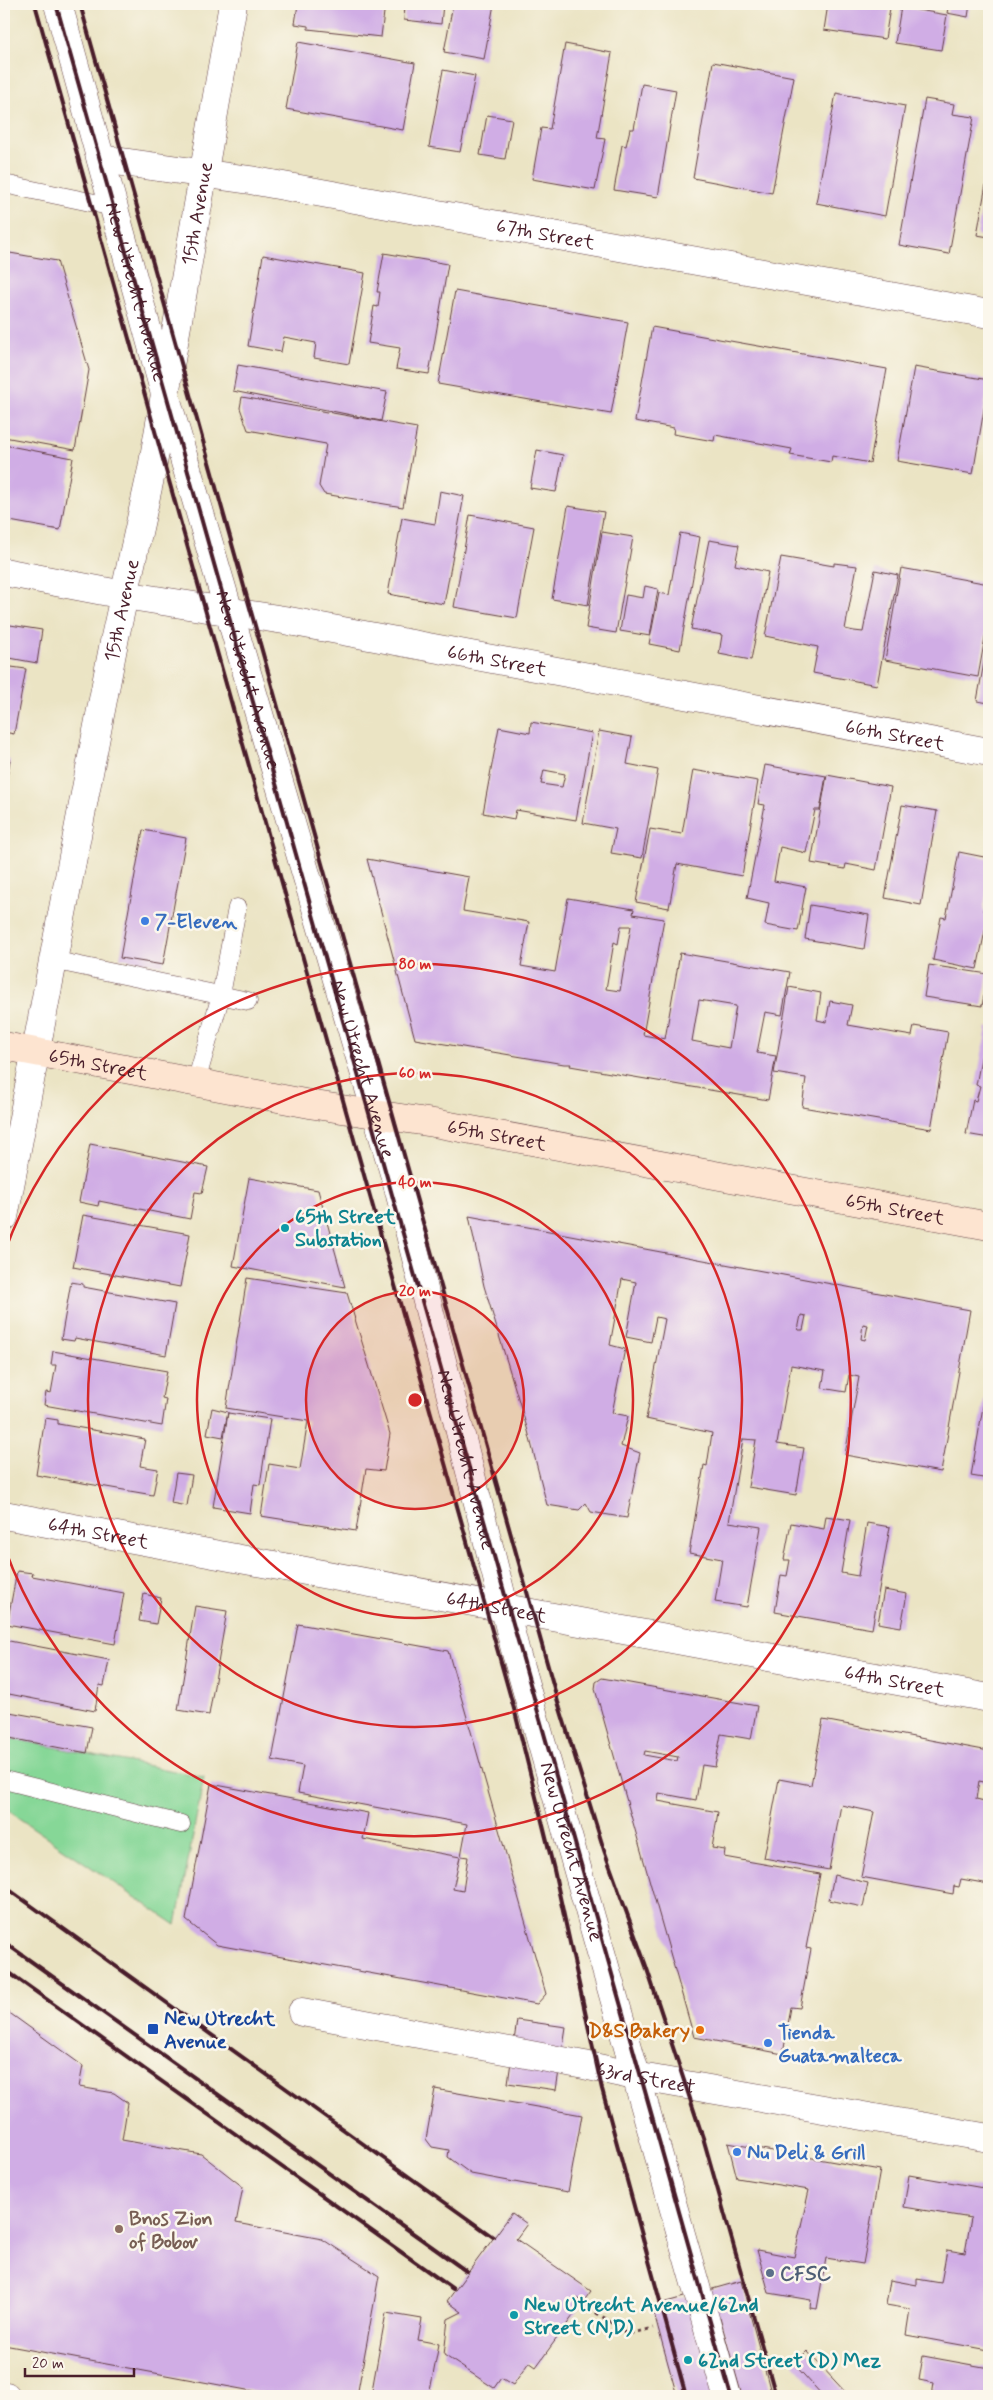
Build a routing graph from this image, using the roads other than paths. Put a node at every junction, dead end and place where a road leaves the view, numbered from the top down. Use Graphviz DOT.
graph roads {
  1 [pos="58,4"];
  2 [pos="233,4"];
  3 [pos="101,159"];
  4 [pos="204,172"];
  5 [pos="4,184"];
  6 [pos="114,207"];
  7 [pos="989,314"];
  8 [pos="165,394"];
  9 [pos="4,572"];
  10 [pos="124,595"];
  11 [pos="229,611"];
  12 [pos="989,752"];
  13 [pos="237,908"];
  14 [pos="52,960"];
  15 [pos="221,996"];
  16 [pos="248,1001"];
  17 [pos="4,1046"];
  18 [pos="34,1052"];
  19 [pos="196,1082"];
  20 [pos="376,1114"];
  21 [pos="4,1217"];
  22 [pos="989,1226"];
  23 [pos="4,1516"];
  24 [pos="504,1608"];
  25 [pos="989,1698"];
  26 [pos="4,1780"];
  27 [pos="181,1824"];
  28 [pos="302,2012"];
  29 [pos="634,2076"];
  30 [pos="989,2138"];
  31 [pos="727,2396"];
  1 -- 3 [label="street, New Utrecht Avenue"];
  2 -- 4 [label="street, 15th Avenue"];
  3 -- 4 [label="street, 67th Street"];
  3 -- 6 [label="street, New Utrecht Avenue"];
  4 -- 7 [label="street, 67th Street"];
  4 -- 8 [label="street, 15th Avenue"];
  5 -- 6 [label="lane"];
  6 -- 8 [label="street, New Utrecht Avenue"];
  8 -- 10 [label="street, 15th Avenue"];
  8 -- 11 [label="street, New Utrecht Avenue"];
  9 -- 10 [label="street, 66th Street"];
  10 -- 11 [label="street, 66th Street"];
  10 -- 14 [label="street, 15th Avenue"];
  11 -- 12 [label="street, 66th Street"];
  11 -- 20 [label="street, New Utrecht Avenue"];
  13 -- 15 [label="lane"];
  14 -- 15 [label="lane"];
  14 -- 18 [label="street, 15th Avenue"];
  15 -- 16 [label="lane"];
  15 -- 19 [label="lane"];
  17 -- 18 [label="main road, 65th Street"];
  18 -- 19 [label="main road, 65th Street"];
  18 -- 21 [label="street, 15th Avenue"];
  19 -- 20 [label="main road, 65th Street"];
  20 -- 22 [label="main road, 65th Street"];
  20 -- 24 [label="street, New Utrecht Avenue"];
  23 -- 24 [label="street, 64th Street"];
  24 -- 25 [label="street, 64th Street"];
  24 -- 29 [label="street, New Utrecht Avenue"];
  26 -- 27 [label="lane"];
  28 -- 29 [label="street, 63rd Street"];
  29 -- 30 [label="street, 63rd Street"];
  29 -- 31 [label="street, New Utrecht Avenue"];
}
